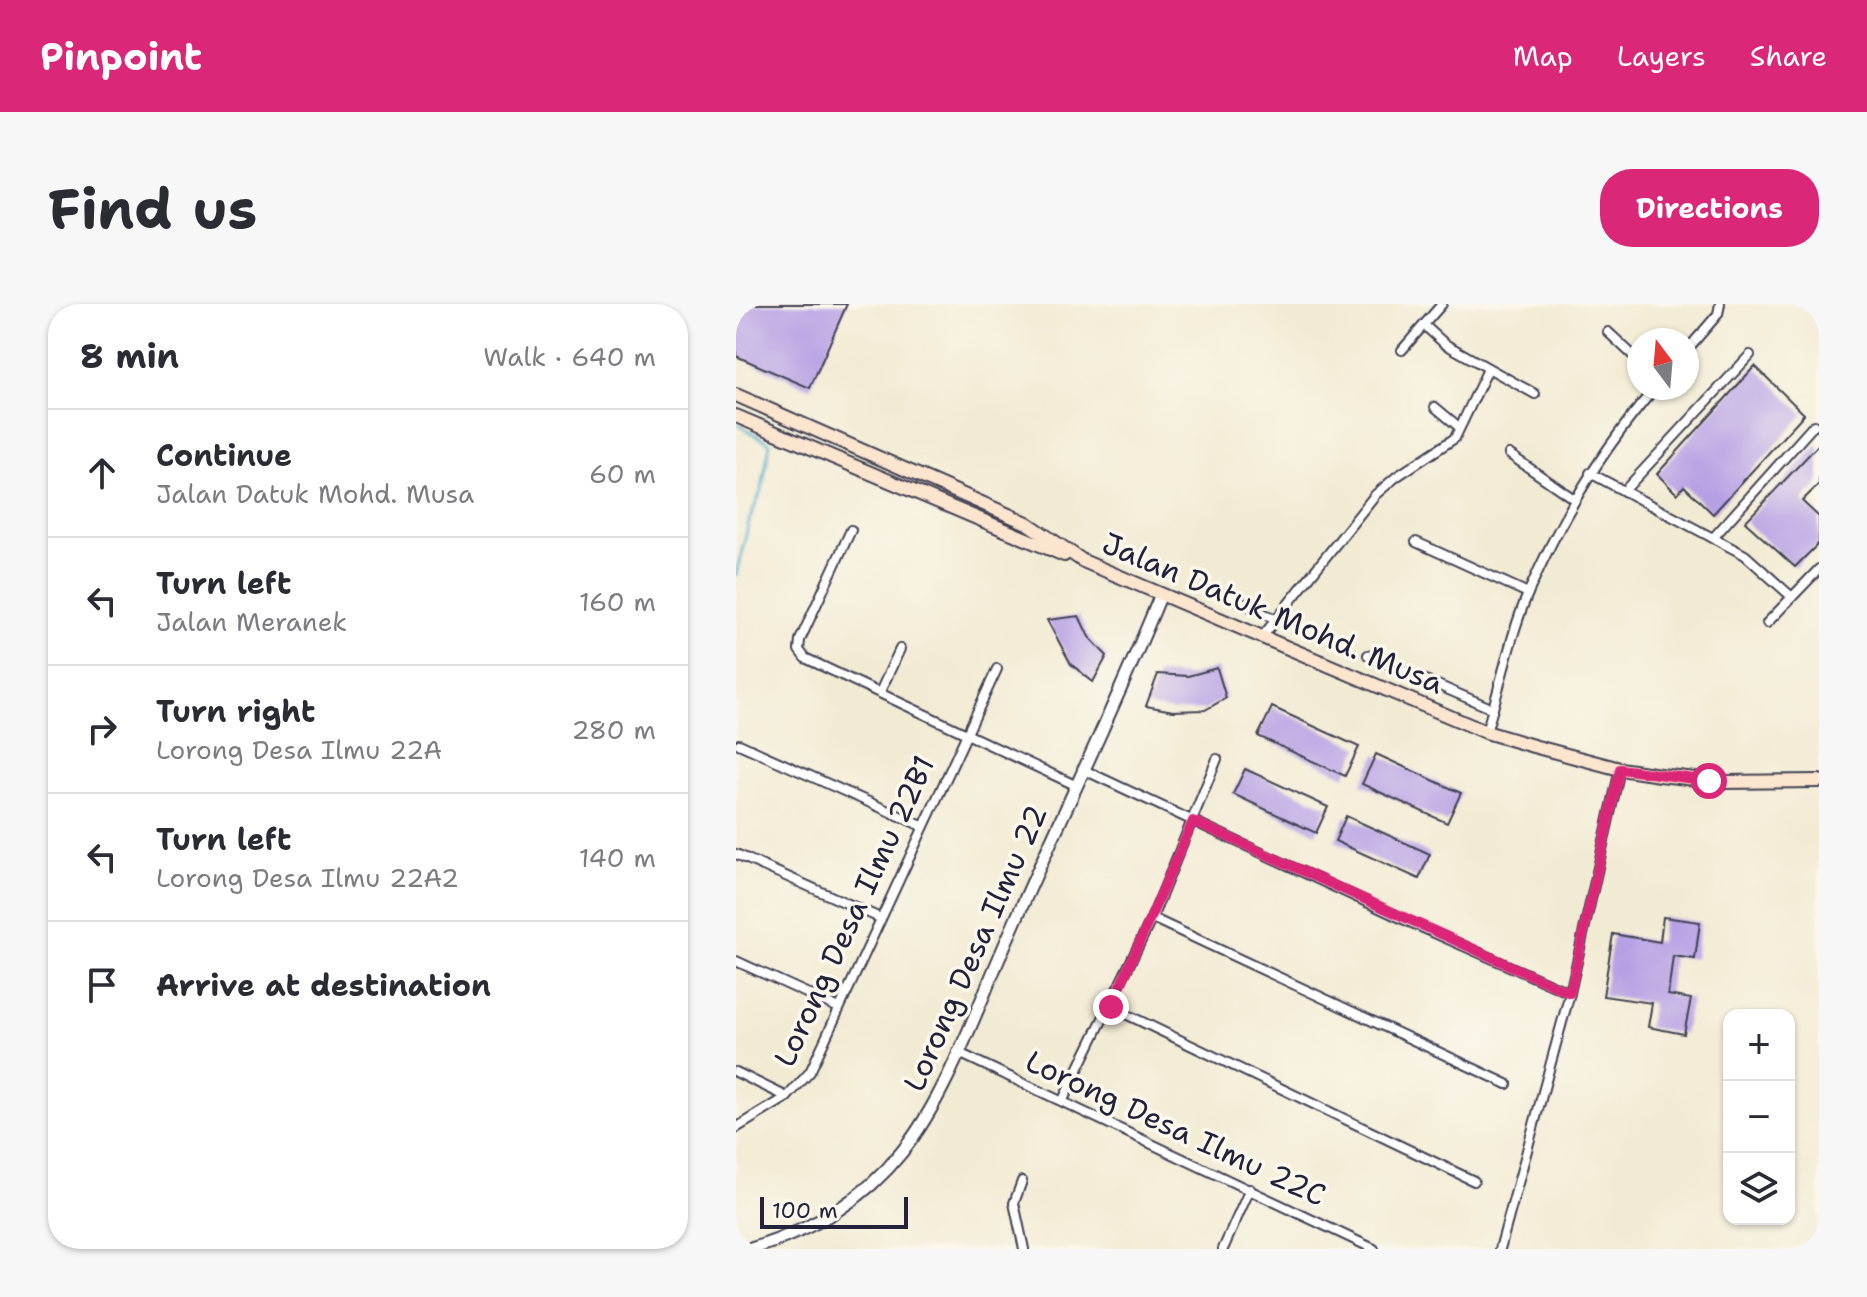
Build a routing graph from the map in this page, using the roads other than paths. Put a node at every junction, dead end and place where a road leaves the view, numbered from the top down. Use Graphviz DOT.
graph roads {
  1 [pos="1442,304"];
  2 [pos="1720,304"];
  3 [pos="1424,325"];
  4 [pos="1608,332"];
  5 [pos="1699,336"];
  6 [pos="1402,350"];
  7 [pos="1627,350"];
  8 [pos="1750,355"];
  9 [pos="1488,369"];
  10 [pos="1535,394"];
  11 [pos="736,395"];
  12 [pos="1645,400"];
  13 [pos="1435,407"];
  14 [pos="736,416"];
  15 [pos="1814,425"];
  16 [pos="1459,427"];
  17 [pos="1509,454"];
  18 [pos="1590,473"];
  19 [pos="1624,491"];
  20 [pos="1574,499"];
  21 [pos="851,530"];
  22 [pos="1713,538"];
  23 [pos="1416,542"];
  24 [pos="1076,559"];
  25 [pos="1819,569"];
  26 [pos="1223,593"];
  27 [pos="1528,593"];
  28 [pos="1161,594"];
  29 [pos="1792,597"];
  30 [pos="1275,619"];
  31 [pos="1767,623"];
  32 [pos="1262,637"];
  33 [pos="900,649"];
  34 [pos="1368,655"];
  35 [pos="997,669"];
  36 [pos="880,692"];
  37 [pos="1493,709"];
  38 [pos="966,732"];
  39 [pos="1486,732"];
  40 [pos="739,744"];
  41 [pos="1217,759"];
  42 [pos="1082,769"];
  43 [pos="1620,769"];
  44 [pos="1819,781"];
  45 [pos="1075,785"];
  46 [pos="1193,821"];
  47 [pos="922,826"];
  48 [pos="736,854"];
  49 [pos="880,918"];
  50 [pos="1152,918"];
  51 [pos="736,961"];
  52 [pos="1570,993"];
  53 [pos="1111,1007"];
  54 [pos="839,1008"];
  55 [pos="957,1052"];
  56 [pos="736,1072"];
  57 [pos="1507,1084"];
  58 [pos="787,1097"];
  59 [pos="1063,1100"];
  60 [pos="736,1128"];
  61 [pos="1022,1181"];
  62 [pos="1474,1181"];
  63 [pos="1250,1189"];
  64 [pos="751,1249"];
  65 [pos="1024,1249"];
  66 [pos="1223,1249"];
  67 [pos="1374,1249"];
  68 [pos="1500,1249"];
  1 -- 3 [label="street"];
  2 -- 5 [label="street"];
  3 -- 6 [label="street"];
  3 -- 9 [label="street"];
  4 -- 7 [label="street"];
  8 -- 19 [label="street"];
  9 -- 10 [label="street"];
  9 -- 16 [label="street"];
  11 -- 24 [label="main road, Jalan Datuk Mohd. Musa"];
  12 -- 18 [label="street"];
  13 -- 16 [label="street"];
  14 -- 24 [label="main road, Jalan Datuk Mohd. Musa"];
  15 -- 22 [label="street"];
  16 -- 30 [label="street"];
  17 -- 20 [label="street"];
  18 -- 19 [label="street"];
  18 -- 20 [label="street"];
  19 -- 22 [label="street"];
  20 -- 27 [label="street"];
  21 -- 36 [label="street"];
  22 -- 29 [label="street"];
  23 -- 27 [label="street"];
  24 -- 28 [label="main road, Jalan Datuk Mohd. Musa"];
  25 -- 29 [label="street"];
  26 -- 30 [label="street"];
  27 -- 37 [label="street"];
  28 -- 32 [label="main road, Jalan Datuk Mohd. Musa"];
  28 -- 42 [label="street, Lorong Desa Ilmu 22"];
  29 -- 31 [label="street"];
  30 -- 32 [label="street"];
  32 -- 39 [label="main road, Jalan Datuk Mohd. Musa"];
  33 -- 36 [label="street"];
  34 -- 37 [label="street"];
  35 -- 38 [label="street, Lorong Desa Ilmu 22B1"];
  36 -- 38 [label="street"];
  37 -- 39 [label="street"];
  38 -- 45 [label="street"];
  38 -- 47 [label="street, Lorong Desa Ilmu 22B1"];
  39 -- 43 [label="main road, Jalan Datuk Mohd. Musa"];
  40 -- 47 [label="street"];
  41 -- 46 [label="street"];
  42 -- 45 [label="street, Lorong Desa Ilmu 22"];
  42 -- 46 [label="street"];
  43 -- 44 [label="main road, Jalan Datuk Mohd. Musa"];
  43 -- 52 [label="street"];
  45 -- 55 [label="street, Lorong Desa Ilmu 22"];
  46 -- 50 [label="street"];
  46 -- 52 [label="street"];
  47 -- 49 [label="street, Lorong Desa Ilmu 22B1"];
  48 -- 49 [label="street"];
  49 -- 54 [label="street, Lorong Desa Ilmu 22B1"];
  50 -- 53 [label="street"];
  50 -- 57 [label="street"];
  51 -- 54 [label="street"];
  52 -- 68 [label="street"];
  53 -- 59 [label="street"];
  53 -- 62 [label="street"];
  54 -- 58 [label="street, Lorong Desa Ilmu 22B1"];
  55 -- 59 [label="street, Lorong Desa Ilmu 22C"];
  55 -- 64 [label="street, Lorong Desa Ilmu 22"];
  56 -- 58 [label="street"];
  58 -- 60 [label="street, Lorong Desa Ilmu 22B1"];
  59 -- 63 [label="street, Lorong Desa Ilmu 22C"];
  61 -- 65 [label="street"];
  63 -- 66 [label="street"];
  63 -- 67 [label="street, Lorong Desa Ilmu 22C"];
}
